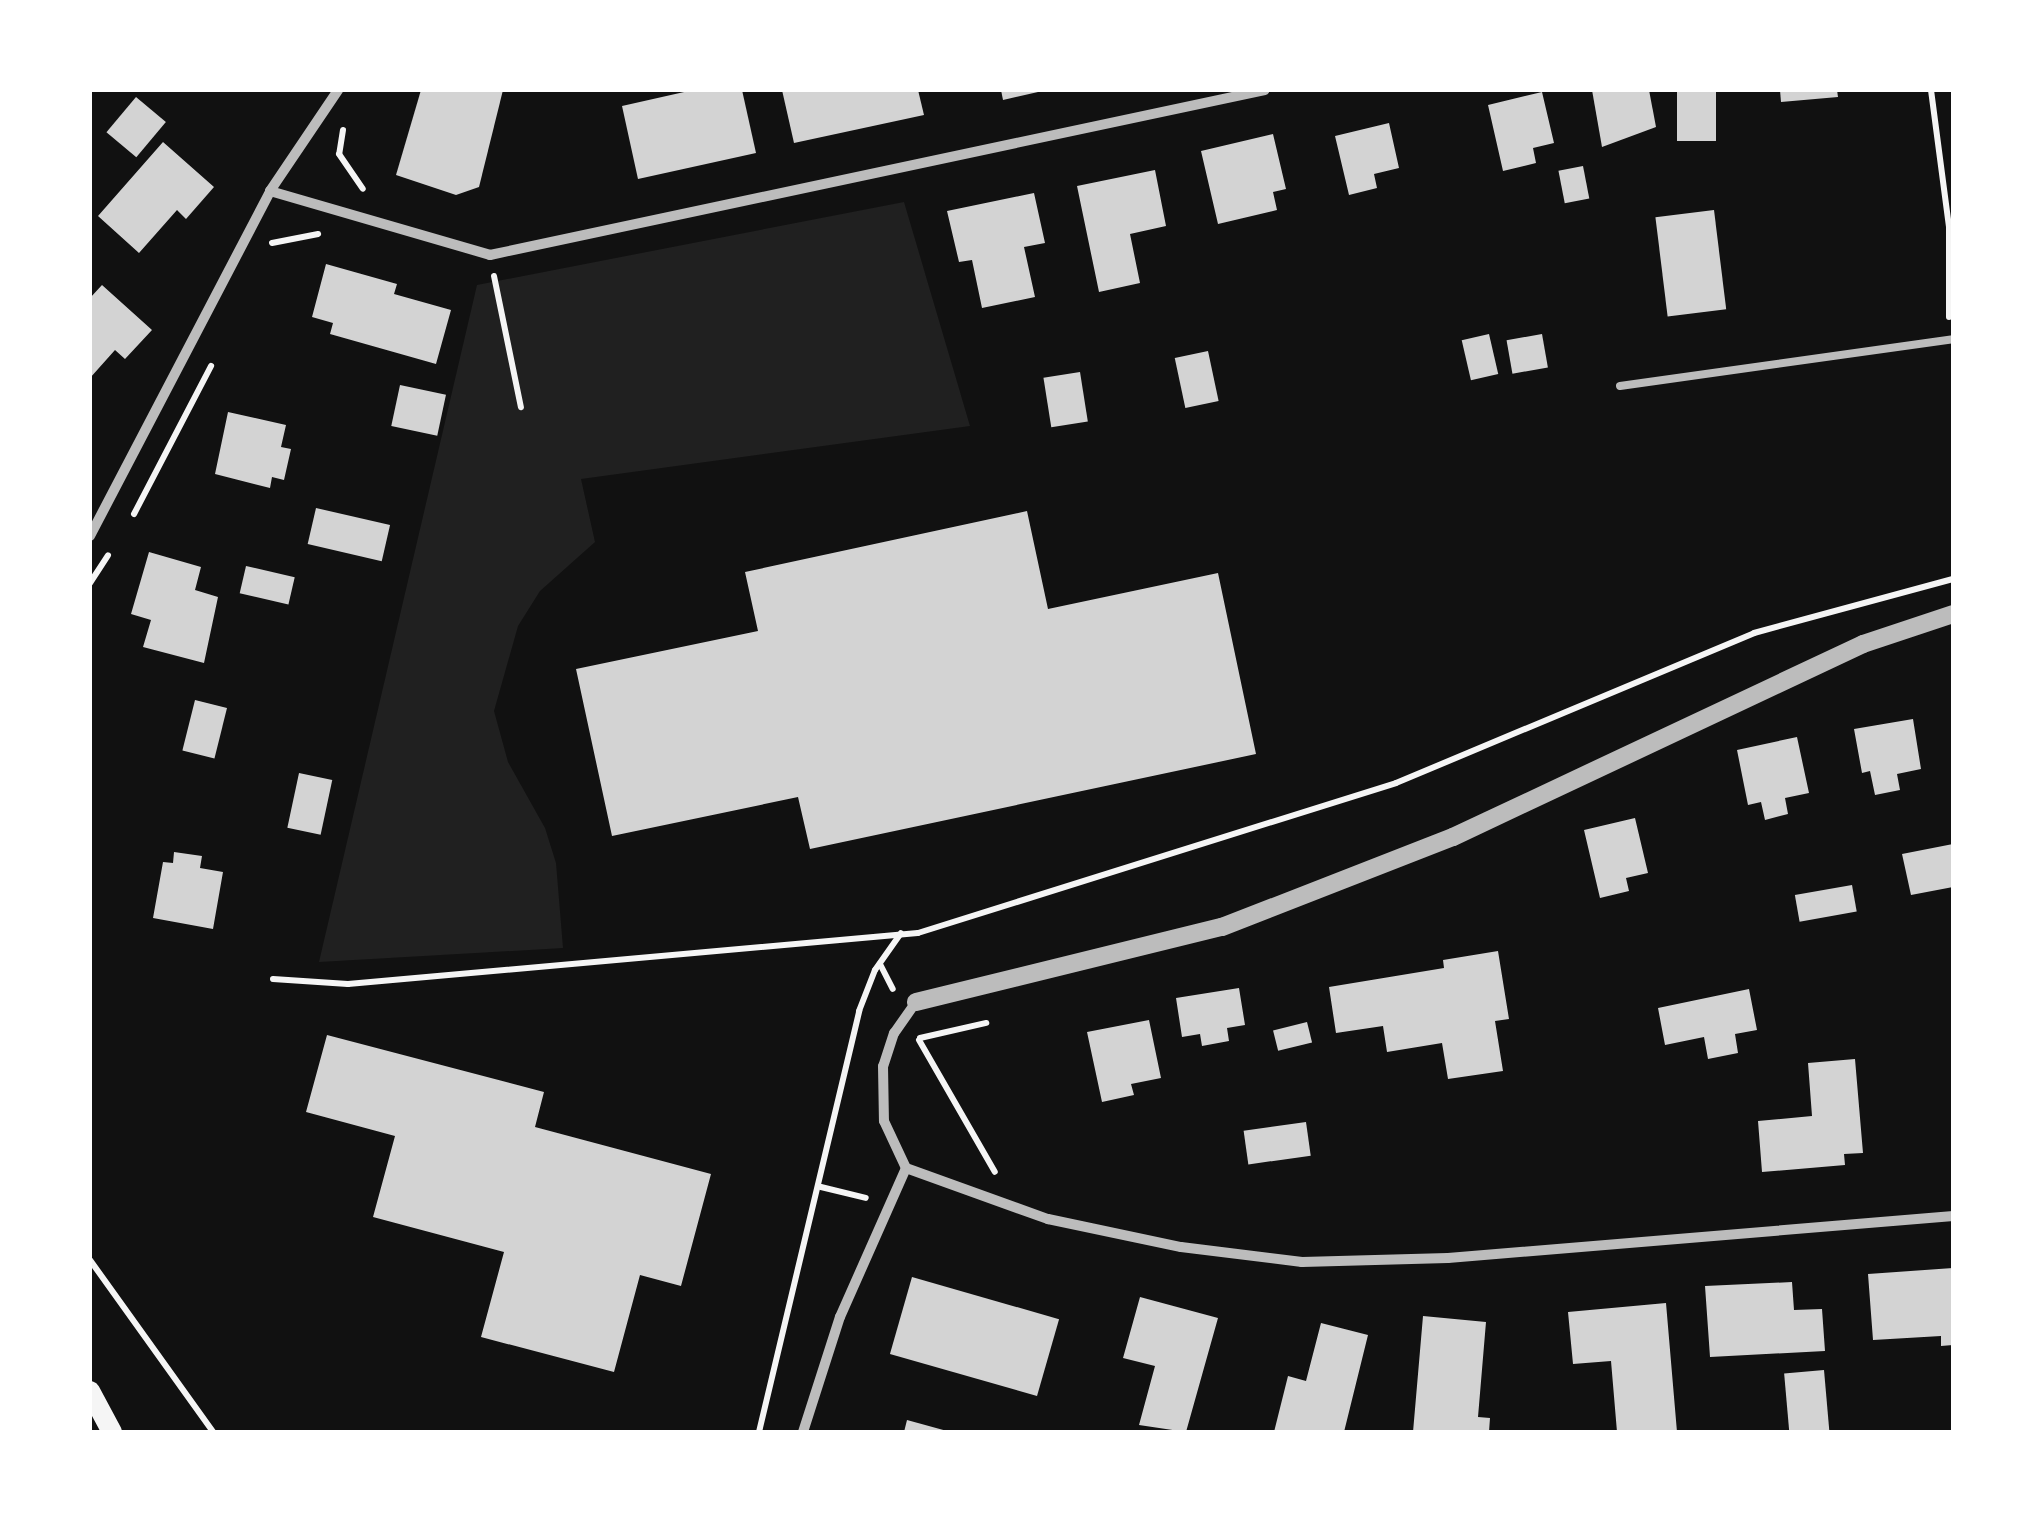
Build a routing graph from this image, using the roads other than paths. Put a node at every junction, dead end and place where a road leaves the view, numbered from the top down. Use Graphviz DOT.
graph roads {
  1 [pos="338,90"];
  2 [pos="1264,90"];
  3 [pos="270,191"];
  4 [pos="1952,339"];
  5 [pos="1620,386"];
  6 [pos="90,536"];
  7 [pos="1953,614"];
  8 [pos="916,1002"];
  9 [pos="906,1168"];
  10 [pos="1953,1216"];
  11 [pos="90,1390"];
  12 [pos="112,1432"];
  13 [pos="802,1432"];
  1 -- 3 [label="street"];
  2 -- 3 [label="street"];
  3 -- 6 [label="street"];
  4 -- 5 [label="lane"];
  7 -- 8 [label="street"];
  8 -- 9 [label="street"];
  9 -- 10 [label="street"];
  9 -- 13 [label="street"];
  11 -- 12 [label="main road"];
}
